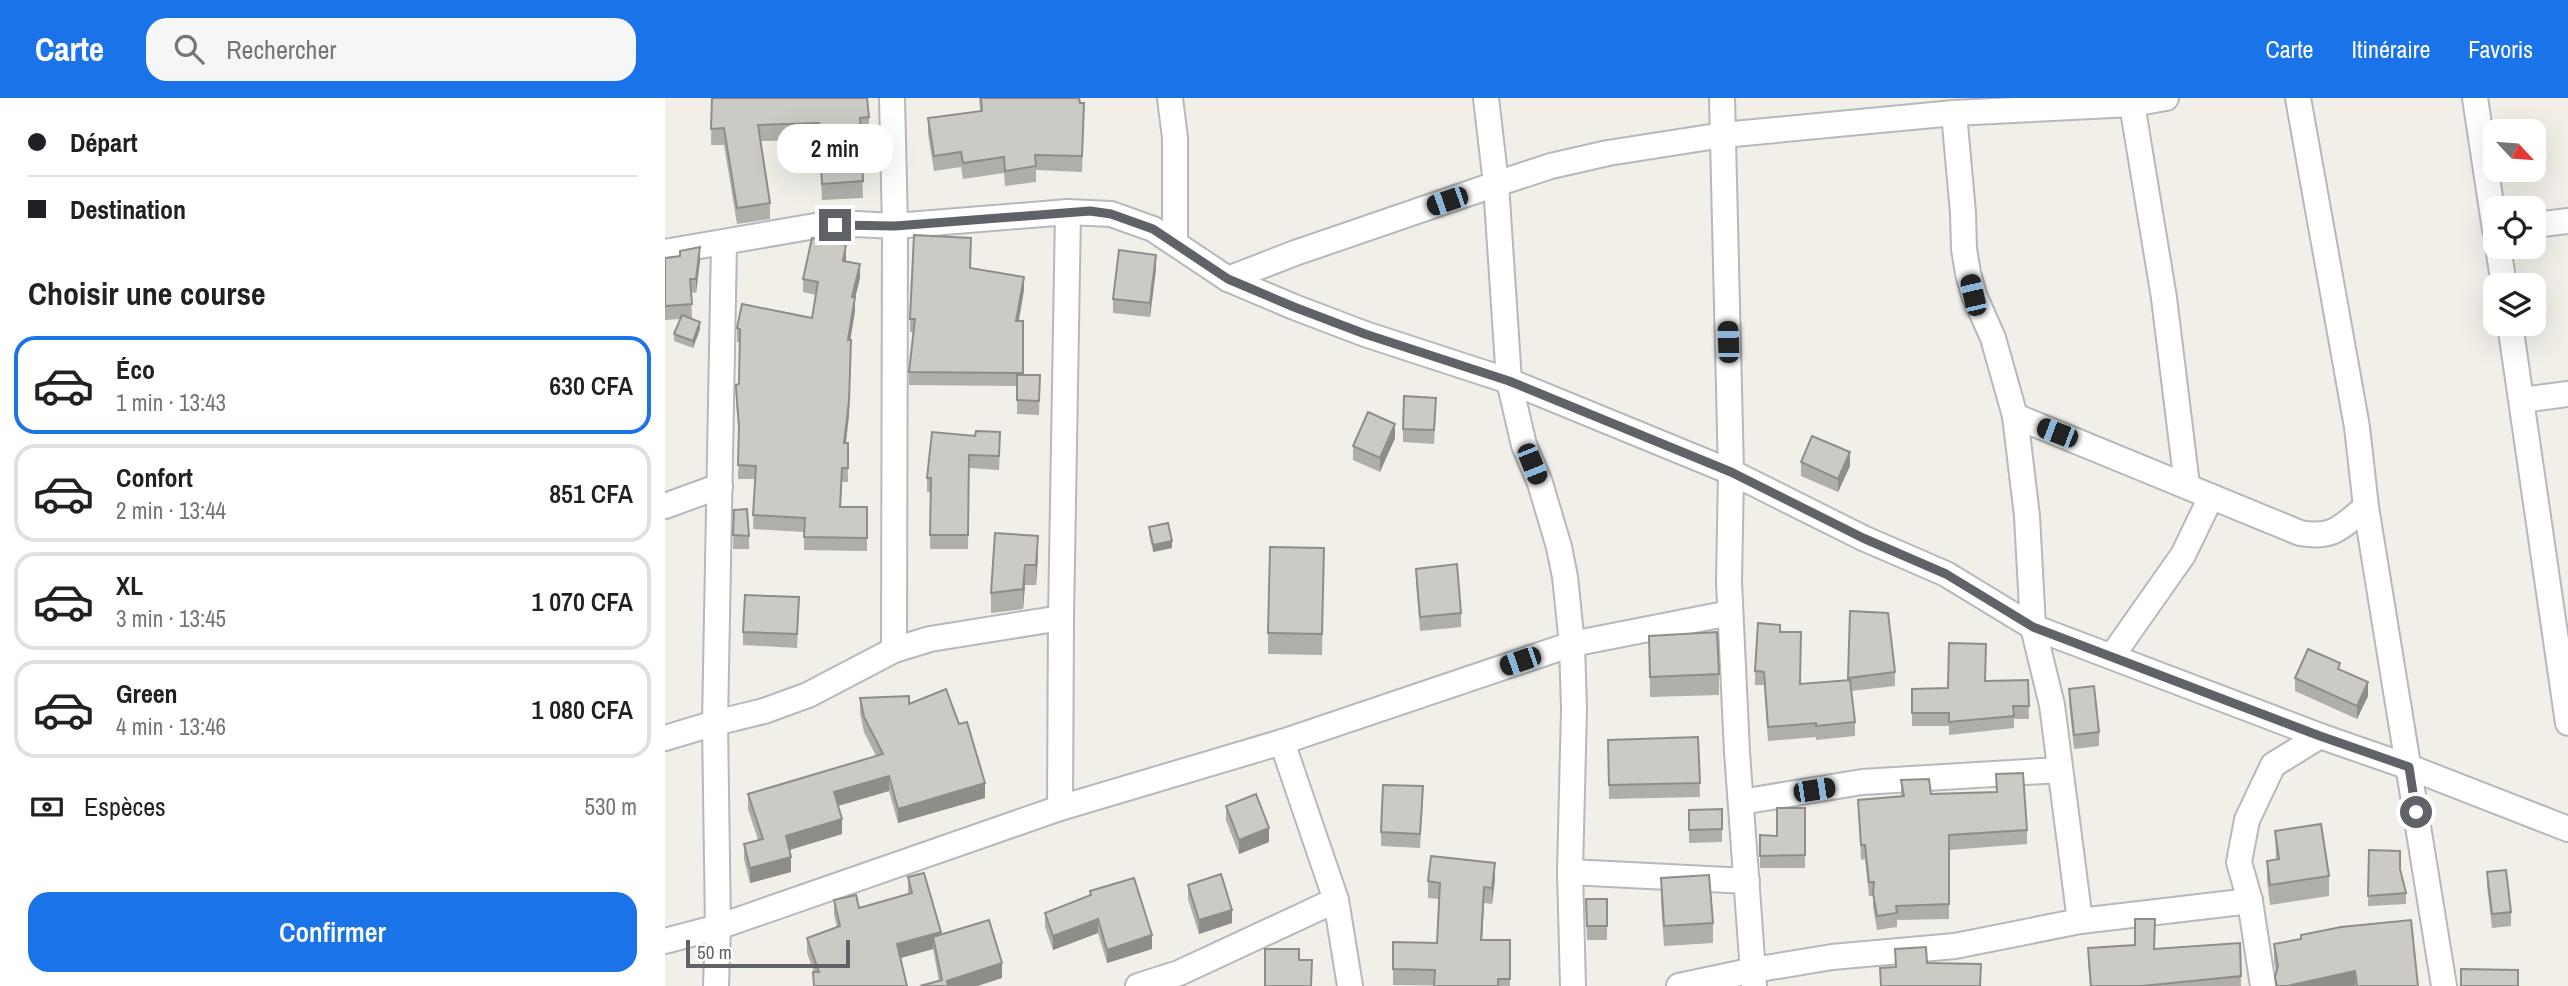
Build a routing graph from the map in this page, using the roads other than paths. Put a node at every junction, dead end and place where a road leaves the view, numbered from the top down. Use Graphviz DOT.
graph roads {
  1 [pos="892,98"];
  2 [pos="1170,98"];
  3 [pos="1486,98"];
  4 [pos="1722,98"];
  5 [pos="2166,98"];
  6 [pos="2298,98"];
  7 [pos="2475,98"];
  8 [pos="2132,104"];
  9 [pos="1954,113"];
  10 [pos="1723,135"];
  11 [pos="1496,184"];
  12 [pos="2490,196"];
  13 [pos="1068,212"];
  14 [pos="2568,221"];
  15 [pos="2546,224"];
  16 [pos="895,226"];
  17 [pos="724,243"];
  18 [pos="1175,243"];
  19 [pos="665,252"];
  20 [pos="1228,279"];
  21 [pos="2512,336"];
  22 [pos="1509,381"];
  23 [pos="2568,394"];
  24 [pos="2522,400"];
  25 [pos="2015,416"];
  26 [pos="1731,472"];
  27 [pos="2187,485"];
  28 [pos="720,486"];
  29 [pos="2211,497"];
  30 [pos="665,506"];
  31 [pos="2366,506"];
  32 [pos="2558,586"];
  33 [pos="1730,613"];
  34 [pos="1061,618"];
  35 [pos="2033,627"];
  36 [pos="1572,643"];
  37 [pos="894,650"];
  38 [pos="2112,656"];
  39 [pos="2568,721"];
  40 [pos="715,723"];
  41 [pos="2320,736"];
  42 [pos="665,738"];
  43 [pos="1282,741"];
  44 [pos="2409,767"];
  45 [pos="2059,770"];
  46 [pos="1741,802"];
  47 [pos="1060,808"];
  48 [pos="2568,829"];
  49 [pos="1570,872"];
  50 [pos="1747,881"];
  51 [pos="1336,900"];
  52 [pos="2250,901"];
  53 [pos="2080,921"];
  54 [pos="718,927"];
  55 [pos="665,941"];
  56 [pos="1754,978"];
  57 [pos="716,986"];
  58 [pos="1138,986"];
  59 [pos="1350,986"];
  60 [pos="1573,986"];
  61 [pos="1679,986"];
  62 [pos="2263,986"];
  63 [pos="2444,986"];
  1 -- 16 [label="street"];
  2 -- 18 [label="street"];
  3 -- 11 [label="street"];
  4 -- 10 [label="street"];
  5 -- 8 [label="street"];
  6 -- 31 [label="street"];
  7 -- 12 [label="street"];
  8 -- 9 [label="street"];
  8 -- 27 [label="street"];
  9 -- 10 [label="street"];
  9 -- 25 [label="street"];
  10 -- 11 [label="street"];
  10 -- 26 [label="street"];
  11 -- 20 [label="street"];
  11 -- 22 [label="street"];
  13 -- 16 [label="street"];
  13 -- 18 [label="street"];
  13 -- 34 [label="street"];
  14 -- 15 [label="street"];
  16 -- 17 [label="street"];
  16 -- 37 [label="street"];
  17 -- 19 [label="street"];
  17 -- 28 [label="street"];
  18 -- 20 [label="street"];
  20 -- 22 [label="street"];
  21 -- 24 [label="street"];
  22 -- 26 [label="street"];
  22 -- 36 [label="street"];
  23 -- 24 [label="street"];
  24 -- 32 [label="street"];
  25 -- 27 [label="street"];
  25 -- 35 [label="street"];
  26 -- 33 [label="street"];
  26 -- 35 [label="street"];
  27 -- 29 [label="street"];
  28 -- 30 [label="street"];
  28 -- 40 [label="street"];
  29 -- 31 [label="street"];
  29 -- 38 [label="street"];
  31 -- 44 [label="street"];
  32 -- 39 [label="street"];
  33 -- 36 [label="street"];
  33 -- 46 [label="street"];
  34 -- 37 [label="street"];
  34 -- 47 [label="street"];
  35 -- 38 [label="street"];
  35 -- 45 [label="street"];
  36 -- 43 [label="street"];
  36 -- 49 [label="street"];
  37 -- 40 [label="street"];
  38 -- 41 [label="street"];
  40 -- 42 [label="street"];
  40 -- 54 [label="street"];
  41 -- 44 [label="street"];
  41 -- 52 [label="street"];
  43 -- 47 [label="street"];
  43 -- 51 [label="street"];
  44 -- 48 [label="street"];
  44 -- 63 [label="street"];
  45 -- 46 [label="street"];
  45 -- 53 [label="street"];
  46 -- 50 [label="street"];
  47 -- 54 [label="street"];
  49 -- 50 [label="street"];
  49 -- 60 [label="street"];
  50 -- 56 [label="street"];
  51 -- 58 [label="street"];
  51 -- 59 [label="street"];
  52 -- 53 [label="street"];
  52 -- 62 [label="street"];
  53 -- 56 [label="street"];
  54 -- 55 [label="street"];
  54 -- 57 [label="street"];
  56 -- 61 [label="street"];
}
